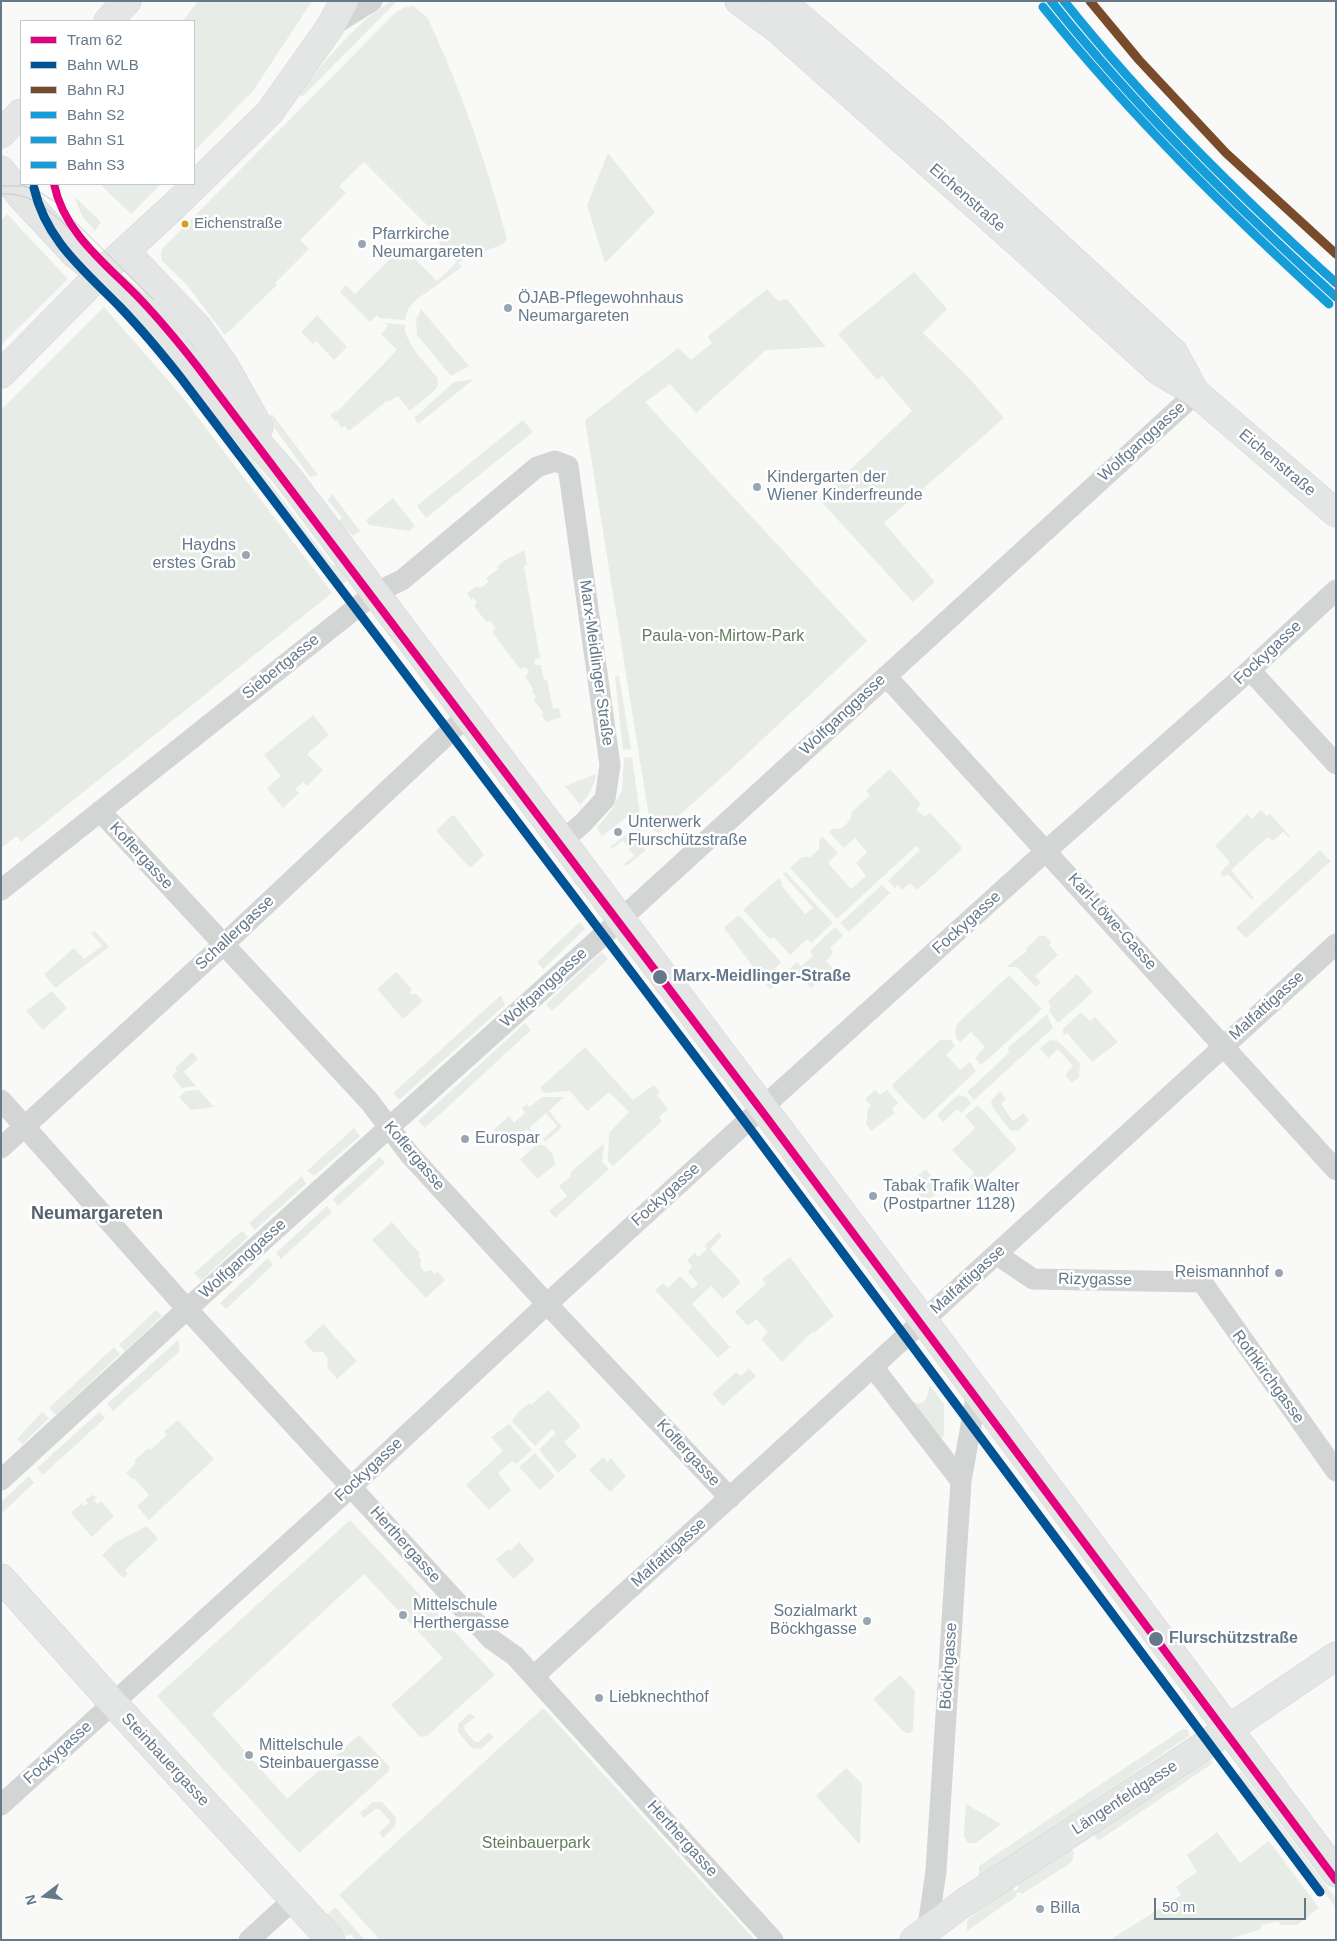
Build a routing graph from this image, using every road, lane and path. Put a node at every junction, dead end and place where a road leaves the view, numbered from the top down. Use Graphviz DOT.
graph roads {
  1 [pos="127,1"];
  2 [pos="344,1"];
  3 [pos="372,1"];
  4 [pos="739,1"];
  5 [pos="781,1"];
  6 [pos="109,20"];
  7 [pos="330,27"];
  8 [pos="20,114"];
  9 [pos="1,134"];
  10 [pos="1,170"];
  11 [pos="125,251"];
  12 [pos="100,274"];
  13 [pos="1,374"];
  14 [pos="1196,393"];
  15 [pos="568,466"];
  16 [pos="287,476"];
  17 [pos="1336,513"];
  18 [pos="1336,590"];
  19 [pos="374,593"];
  20 [pos="1250,670"];
  21 [pos="886,676"];
  22 [pos="468,715"];
  23 [pos="1336,764"];
  24 [pos="100,811"];
  25 [pos="562,841"];
  26 [pos="1046,851"];
  27 [pos="1,890"];
  28 [pos="621,919"];
  29 [pos="1336,944"];
  30 [pos="223,945"];
  31 [pos="1224,1046"];
  32 [pos="1,1100"];
  33 [pos="763,1107"];
  34 [pos="24,1127"];
  35 [pos="389,1128"];
  36 [pos="1,1148"];
  37 [pos="1336,1170"];
  38 [pos="996,1254"];
  39 [pos="1202,1282"];
  40 [pos="547,1304"];
  41 [pos="187,1309"];
  42 [pos="923,1320"];
  43 [pos="873,1367"];
  44 [pos="977,1392"];
  45 [pos="1336,1471"];
  46 [pos="1,1480"];
  47 [pos="961,1481"];
  48 [pos="352,1486"];
  49 [pos="730,1498"];
  50 [pos="1,1578"];
  51 [pos="1336,1656"];
  52 [pos="534,1676"];
  53 [pos="113,1703"];
  54 [pos="1229,1728"];
  55 [pos="1,1805"];
  56 [pos="1336,1872"];
  57 [pos="294,1899"];
  58 [pos="923,1936"];
  59 [pos="249,1940"];
  60 [pos="331,1940"];
  61 [pos="773,1940"];
  1 -- 6 [label="street"];
  2 -- 7 [label="street"];
  3 -- 7 [label="street"];
  4 -- 14 [label="street, Eichenstraße"];
  5 -- 14 [label="street, Eichenstraße"];
  7 -- 11 [label="street"];
  8 -- 9 [label="street"];
  10 -- 12 [label="street"];
  11 -- 12 [label="street"];
  11 -- 16 [label="street"];
  12 -- 13 [label="street"];
  12 -- 16 [label="street"];
  14 -- 17 [label="street, Eichenstraße"];
  14 -- 21 [label="street, Wolfganggasse"];
  15 -- 19 [label="street, Siebertgasse"];
  15 -- 25 [label="street, Marx-Meidlinger Straße"];
  16 -- 19 [label="street"];
  18 -- 20 [label="street, Fockygasse"];
  19 -- 22 [label="street"];
  19 -- 24 [label="street, Siebertgasse"];
  20 -- 23 [label="street"];
  20 -- 26 [label="street, Fockygasse"];
  21 -- 26 [label="street, Karl-Löwe-Gasse"];
  21 -- 28 [label="street, Wolfganggasse"];
  22 -- 25 [label="street"];
  22 -- 30 [label="street, Schallergasse"];
  24 -- 27 [label="street, Siebertgasse"];
  24 -- 30 [label="street, Koflergasse"];
  25 -- 28 [label="street"];
  26 -- 31 [label="street, Karl-Löwe-Gasse"];
  26 -- 33 [label="street, Fockygasse"];
  28 -- 33 [label="street"];
  28 -- 35 [label="street, Wolfganggasse"];
  29 -- 31 [label="street, Malfattigasse"];
  30 -- 34 [label="street, Schallergasse"];
  30 -- 35 [label="street, Koflergasse"];
  31 -- 37 [label="street, Karl-Löwe-Gasse"];
  31 -- 38 [label="street, Malfattigasse"];
  32 -- 34 [label="street, Herthergasse"];
  33 -- 40 [label="street, Fockygasse"];
  33 -- 42 [label="street"];
  34 -- 36 [label="street, Schallergasse"];
  34 -- 41 [label="street, Herthergasse"];
  35 -- 40 [label="street, Koflergasse"];
  35 -- 41 [label="street, Wolfganggasse"];
  38 -- 39 [label="street, Rizygasse"];
  38 -- 42 [label="street, Malfattigasse"];
  39 -- 45 [label="street, Rothkirchgasse"];
  40 -- 48 [label="street, Fockygasse"];
  40 -- 49 [label="street, Koflergasse"];
  41 -- 46 [label="street, Wolfganggasse"];
  41 -- 48 [label="street, Herthergasse"];
  42 -- 43 [label="street, Malfattigasse"];
  42 -- 44 [label="street"];
  43 -- 47 [label="street"];
  43 -- 49 [label="street, Malfattigasse"];
  44 -- 47 [label="street, Böckhgasse"];
  44 -- 54 [label="street"];
  47 -- 58 [label="street, Böckhgasse"];
  48 -- 52 [label="street, Herthergasse"];
  48 -- 53 [label="street, Fockygasse"];
  49 -- 52 [label="street, Malfattigasse"];
  50 -- 53 [label="street, Steinbauergasse"];
  51 -- 54 [label="street, Längenfeldgasse"];
  52 -- 61 [label="street, Herthergasse"];
  53 -- 55 [label="street, Fockygasse"];
  53 -- 57 [label="street, Steinbauergasse"];
  54 -- 56 [label="street"];
  54 -- 58 [label="street, Längenfeldgasse"];
  57 -- 59 [label="street"];
  57 -- 60 [label="street, Steinbauergasse"];
}
